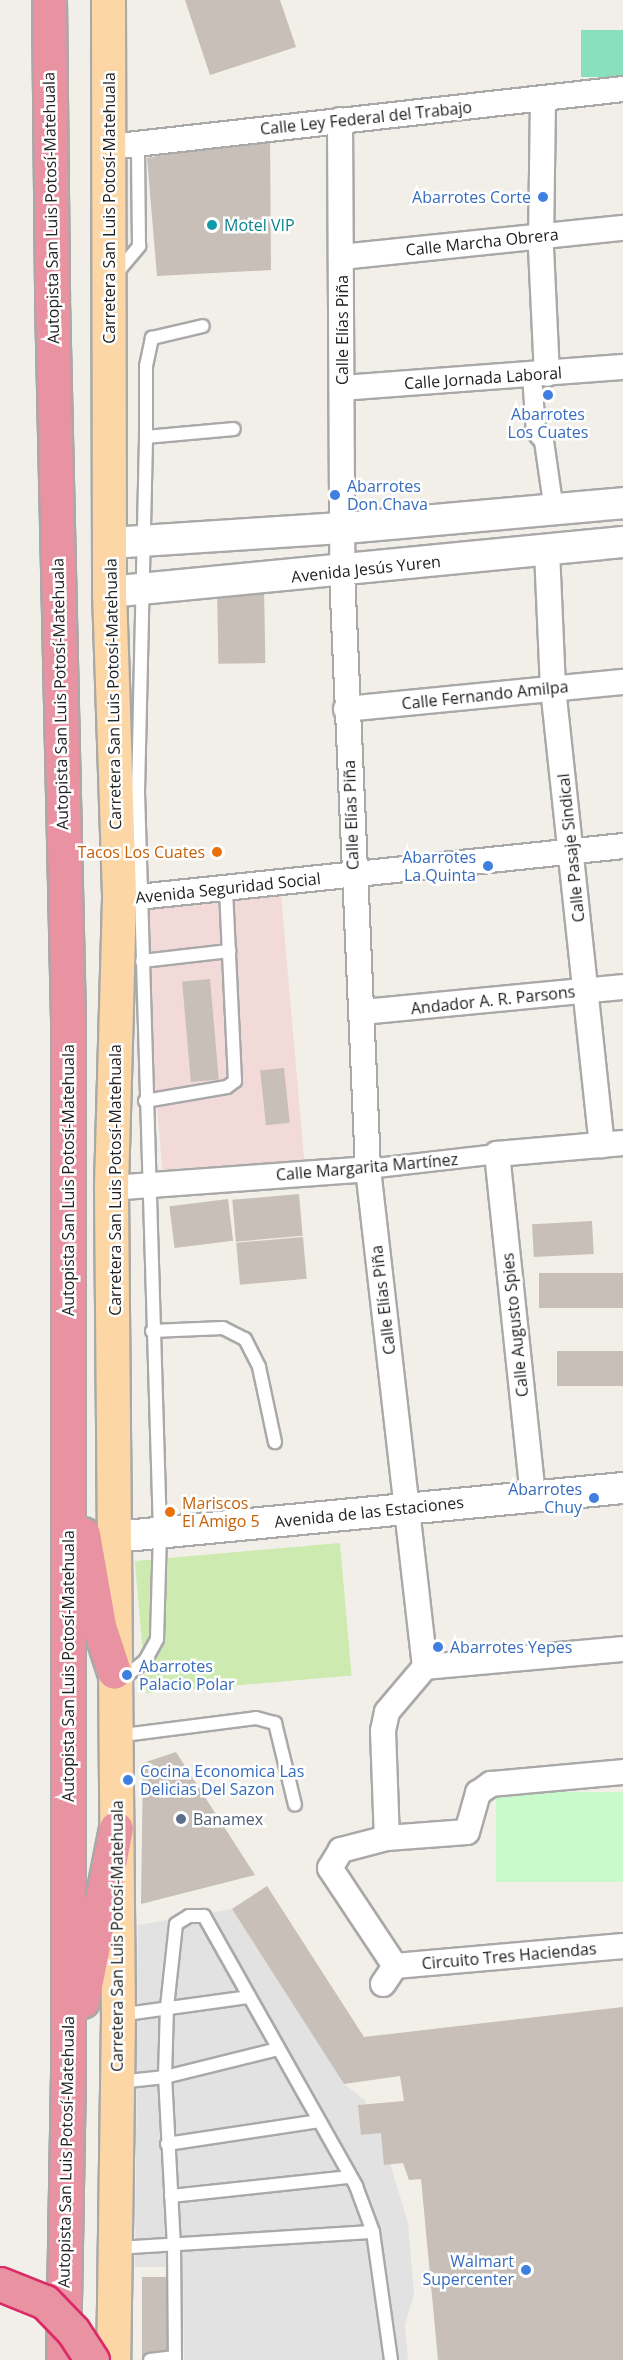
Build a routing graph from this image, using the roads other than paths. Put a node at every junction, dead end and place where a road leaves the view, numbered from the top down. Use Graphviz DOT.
graph roads {
  1 [pos="50,0"];
  2 [pos="106,6"];
  3 [pos="623,89"];
  4 [pos="543,100"];
  5 [pos="340,120"];
  6 [pos="124,145"];
  7 [pos="623,228"];
  8 [pos="542,235"];
  9 [pos="341,257"];
  10 [pos="203,326"];
  11 [pos="623,366"];
  12 [pos="540,374"];
  13 [pos="342,388"];
  14 [pos="234,429"];
  15 [pos="146,437"];
  16 [pos="623,503"];
  17 [pos="554,510"];
  18 [pos="345,528"];
  19 [pos="142,541"];
  20 [pos="623,542"];
  21 [pos="110,543"];
  22 [pos="547,551"];
  23 [pos="342,573"];
  24 [pos="144,590"];
  25 [pos="109,592"];
  26 [pos="623,682"];
  27 [pos="553,688"];
  28 [pos="346,709"];
  29 [pos="114,753"];
  30 [pos="138,792"];
  31 [pos="623,846"];
  32 [pos="572,851"];
  33 [pos="353,874"];
  34 [pos="226,888"];
  35 [pos="130,899"];
  36 [pos="229,951"];
  37 [pos="142,961"];
  38 [pos="623,987"];
  39 [pos="585,991"];
  40 [pos="363,1012"];
  41 [pos="145,1101"];
  42 [pos="613,1144"];
  43 [pos="497,1154"];
  44 [pos="368,1169"];
  45 [pos="147,1187"];
  46 [pos="111,1188"];
  47 [pos="152,1331"];
  48 [pos="275,1442"];
  49 [pos="68,1443"];
  50 [pos="623,1488"];
  51 [pos="533,1496"];
  52 [pos="407,1508"];
  53 [pos="160,1533"];
  54 [pos="115,1537"];
  55 [pos="623,1649"];
  56 [pos="425,1667"];
  57 [pos="114,1679"];
  58 [pos="115,1737"];
  59 [pos="623,1772"];
  60 [pos="295,1805"];
  61 [pos="116,1828"];
  62 [pos="387,1838"];
  63 [pos="623,1946"];
  64 [pos="248,1997"];
  65 [pos="167,2007"];
  66 [pos="118,2016"];
  67 [pos="278,2049"];
  68 [pos="68,2073"];
  69 [pos="165,2077"];
  70 [pos="118,2082"];
  71 [pos="319,2121"];
  72 [pos="167,2144"];
  73 [pos="350,2177"];
  74 [pos="171,2196"];
  75 [pos="373,2232"];
  76 [pos="174,2247"];
  77 [pos="113,2248"];
  78 [pos="0,2284"];
  79 [pos="175,2359"];
  80 [pos="63,2360"];
  81 [pos="92,2360"];
  82 [pos="113,2360"];
  83 [pos="150,2360"];
  84 [pos="391,2360"];
  1 -- 49 [label="highway, Autopista San Luis Potosí-Matehuala"];
  2 -- 6 [label="main road, Carretera San Luis Potosí-Matehuala"];
  3 -- 4 [label="street, Calle Ley Federal del Trabajo"];
  4 -- 5 [label="street, Calle Ley Federal del Trabajo"];
  4 -- 8 [label="street"];
  5 -- 6 [label="street, Calle Ley Federal del Trabajo"];
  5 -- 9 [label="street, Calle Elías Piña"];
  6 -- 21 [label="main road, Carretera San Luis Potosí-Matehuala"];
  7 -- 8 [label="street, Calle Marcha Obrera"];
  8 -- 9 [label="street, Calle Marcha Obrera"];
  8 -- 12 [label="street"];
  9 -- 13 [label="street, Calle Elías Piña"];
  10 -- 15 [label="lane"];
  11 -- 12 [label="street, Calle Jornada Laboral"];
  12 -- 13 [label="street, Calle Jornada Laboral"];
  12 -- 17 [label="street"];
  13 -- 18 [label="street, Calle Elías Piña"];
  14 -- 15 [label="lane"];
  15 -- 19 [label="lane"];
  16 -- 17 [label="street"];
  17 -- 18 [label="street"];
  18 -- 19 [label="street"];
  18 -- 23 [label="street, Calle Elías Piña"];
  19 -- 21 [label="street"];
  19 -- 24 [label="lane"];
  20 -- 22 [label="street, Avenida Jesús Yuren"];
  21 -- 25 [label="main road, Carretera San Luis Potosí-Matehuala"];
  22 -- 23 [label="street, Avenida Jesús Yuren"];
  22 -- 27 [label="street, Calle Pasaje Sindical"];
  23 -- 24 [label="street, Avenida Jesús Yuren"];
  23 -- 28 [label="street, Calle Elías Piña"];
  24 -- 25 [label="street, Avenida Jesús Yuren"];
  24 -- 30 [label="lane"];
  25 -- 29 [label="main road, Carretera San Luis Potosí-Matehuala"];
  26 -- 27 [label="street, Calle Fernando Amilpa"];
  27 -- 28 [label="street, Calle Fernando Amilpa"];
  27 -- 32 [label="street, Calle Pasaje Sindical"];
  28 -- 33 [label="street, Calle Elías Piña"];
  29 -- 30 [label="main road"];
  29 -- 35 [label="main road, Carretera San Luis Potosí-Matehuala"];
  30 -- 35 [label="lane"];
  31 -- 32 [label="street, Avenida Seguridad Social"];
  32 -- 33 [label="street, Avenida Seguridad Social"];
  32 -- 39 [label="street, Calle Pasaje Sindical"];
  33 -- 34 [label="street, Avenida Seguridad Social"];
  33 -- 40 [label="street, Calle Elías Piña"];
  34 -- 35 [label="street, Avenida Seguridad Social"];
  34 -- 36 [label="lane"];
  35 -- 37 [label="lane"];
  35 -- 46 [label="main road, Carretera San Luis Potosí-Matehuala"];
  36 -- 37 [label="lane"];
  36 -- 41 [label="lane"];
  37 -- 41 [label="lane"];
  38 -- 39 [label="street, Andador A. R. Parsons"];
  39 -- 40 [label="street, Andador A. R. Parsons"];
  39 -- 42 [label="street, Calle Pasaje Sindical"];
  40 -- 44 [label="street, Calle Elías Piña"];
  41 -- 45 [label="lane"];
  42 -- 43 [label="street, Calle Margarita Martínez"];
  43 -- 44 [label="street, Calle Margarita Martínez"];
  43 -- 51 [label="street, Calle Augusto Spies"];
  44 -- 45 [label="street, Calle Margarita Martínez"];
  44 -- 52 [label="street, Calle Elías Piña"];
  45 -- 46 [label="street, Calle Margarita Martínez"];
  45 -- 47 [label="lane"];
  46 -- 54 [label="main road, Carretera San Luis Potosí-Matehuala"];
  47 -- 48 [label="lane"];
  47 -- 53 [label="lane"];
  49 -- 57 [label="highway"];
  49 -- 68 [label="highway, Autopista San Luis Potosí-Matehuala"];
  50 -- 51 [label="street, Avenida de las Estaciones"];
  51 -- 52 [label="street, Avenida de las Estaciones"];
  52 -- 53 [label="street, Avenida de las Estaciones"];
  52 -- 56 [label="street"];
  53 -- 54 [label="street, Avenida de las Estaciones"];
  53 -- 57 [label="lane"];
  54 -- 57 [label="main road, Carretera San Luis Potosí-Matehuala"];
  55 -- 56 [label="street"];
  56 -- 62 [label="street"];
  57 -- 58 [label="main road, Carretera San Luis Potosí-Matehuala"];
  58 -- 60 [label="lane"];
  58 -- 61 [label="main road, Carretera San Luis Potosí-Matehuala"];
  59 -- 62 [label="street"];
  61 -- 66 [label="main road, Carretera San Luis Potosí-Matehuala"];
  61 -- 68 [label="highway"];
  62 -- 63 [label="street, Circuito Tres Haciendas"];
  64 -- 65 [label="lane"];
  64 -- 65 [label="lane"];
  64 -- 67 [label="lane"];
  65 -- 66 [label="lane"];
  65 -- 69 [label="lane"];
  66 -- 70 [label="main road, Carretera San Luis Potosí-Matehuala"];
  67 -- 69 [label="lane"];
  67 -- 71 [label="lane"];
  68 -- 80 [label="highway, Autopista San Luis Potosí-Matehuala"];
  69 -- 70 [label="lane"];
  69 -- 72 [label="lane"];
  70 -- 77 [label="main road, Carretera San Luis Potosí-Matehuala"];
  71 -- 72 [label="lane"];
  71 -- 73 [label="lane"];
  72 -- 74 [label="lane"];
  73 -- 74 [label="lane"];
  73 -- 75 [label="lane"];
  74 -- 76 [label="lane"];
  75 -- 76 [label="lane"];
  75 -- 84 [label="lane"];
  76 -- 77 [label="lane"];
  76 -- 79 [label="lane"];
  77 -- 82 [label="main road, Carretera San Luis Potosí-Matehuala"];
  78 -- 81 [label="highway, bridge"];
  79 -- 83 [label="lane"];
}
